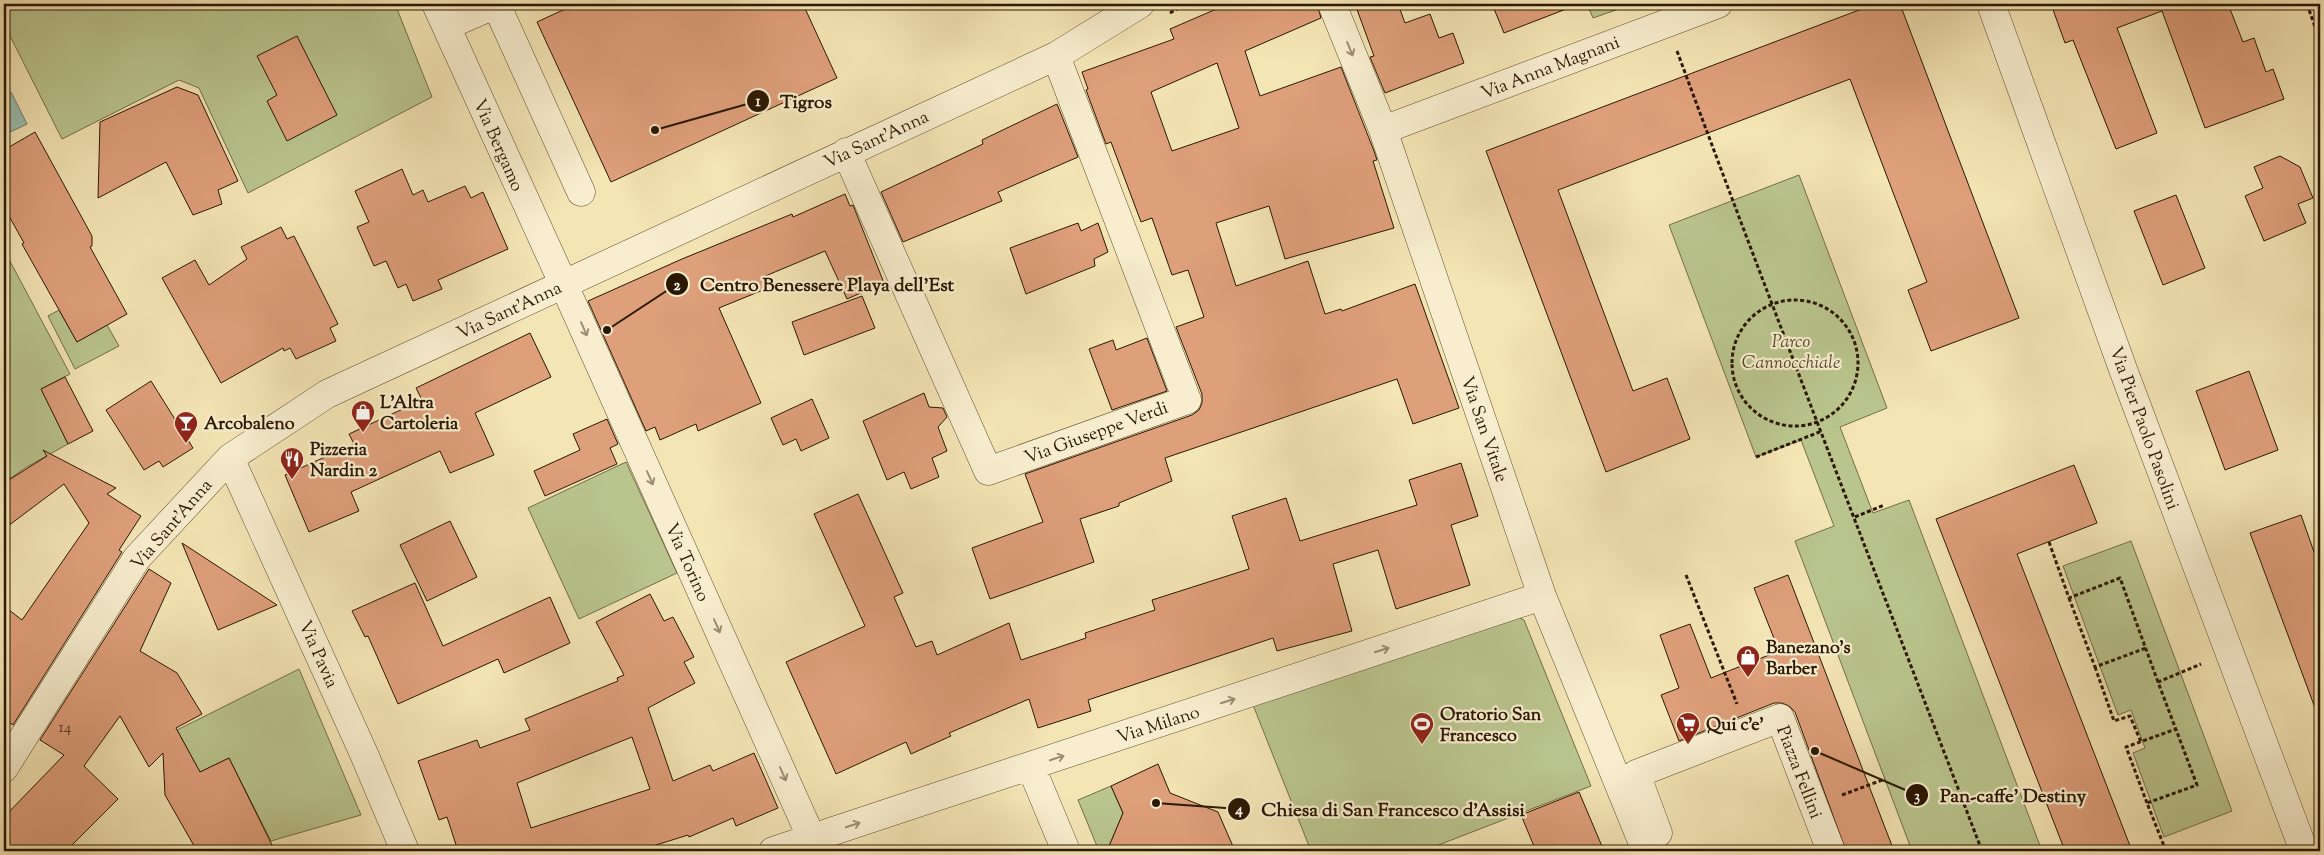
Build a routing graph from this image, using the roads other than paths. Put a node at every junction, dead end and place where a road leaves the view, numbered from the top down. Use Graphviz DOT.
graph roads {
  1 [pos="497,4"];
  2 [pos="1140,4"];
  3 [pos="1332,4"];
  4 [pos="1718,4"];
  5 [pos="1991,4"];
  6 [pos="441,15"];
  7 [pos="1056,56"];
  8 [pos="1382,130"];
  9 [pos="846,152"];
  10 [pos="581,192"];
  11 [pos="564,285"];
  12 [pos="230,458"];
  13 [pos="1542,596"];
  14 [pos="1031,767"];
  15 [pos="4,768"];
  16 [pos="812,838"];
  17 [pos="405,851"];
  18 [pos="773,851"];
  19 [pos="1066,851"];
  20 [pos="1646,851"];
  21 [pos="1665,851"];
  22 [pos="1831,851"];
  23 [pos="2304,851"];
  1 -- 6 [label="street"];
  1 -- 10 [label="street"];
  2 -- 7 [label="street, Via Sant'Anna"];
  3 -- 8 [label="street, Via San Vitale, one-way"];
  4 -- 8 [label="street, Via Anna Magnani"];
  5 -- 23 [label="street, Via Pier Paolo Pasolini"];
  6 -- 11 [label="street, Via Bergamo"];
  7 -- 9 [label="street, Via Sant'Anna"];
  7 -- 9 [label="street, Via Giuseppe Verdi"];
  8 -- 13 [label="street, Via San Vitale"];
  9 -- 11 [label="street, Via Sant'Anna"];
  11 -- 12 [label="street, Via Sant'Anna"];
  11 -- 16 [label="street, Via Torino, one-way"];
  12 -- 15 [label="street, Via Sant'Anna"];
  12 -- 17 [label="street, Via Pavia"];
  14 -- 13 [label="street, Via Milano, one-way"];
  13 -- 20 [label="street, Via San Vitale"];
  16 -- 14 [label="street, Via Milano, one-way"];
  14 -- 19 [label="street"];
  16 -- 18 [label="street, Via Milano"];
  21 -- 22 [label="street, Piazza Fellini"];
}
